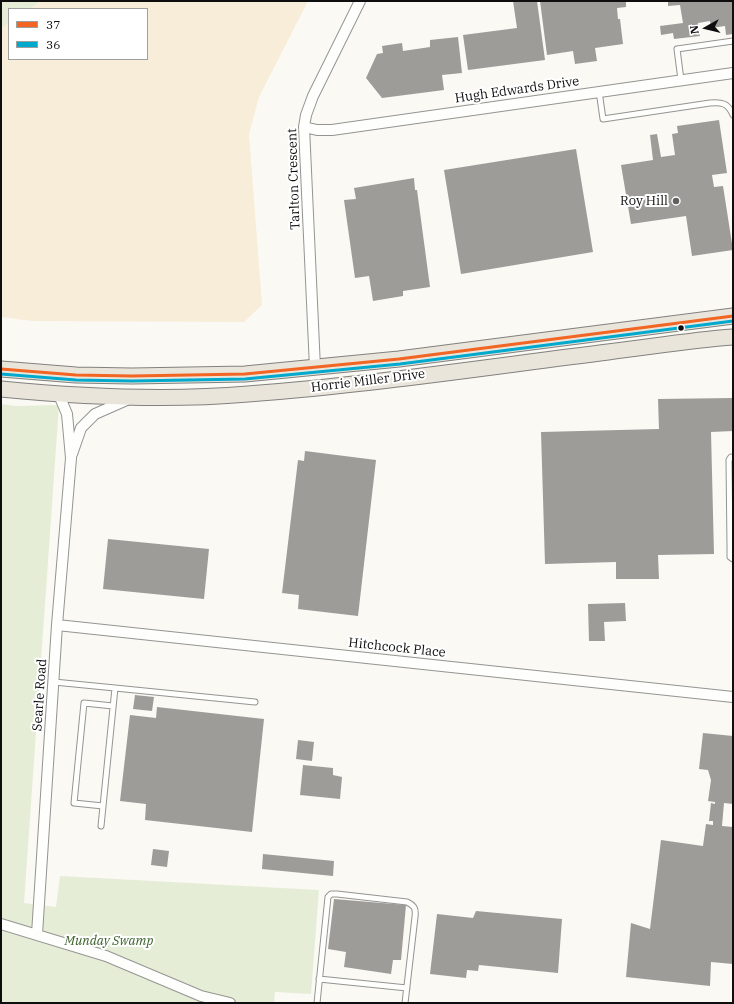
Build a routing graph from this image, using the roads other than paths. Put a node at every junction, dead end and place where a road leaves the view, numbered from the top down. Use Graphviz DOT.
graph roads {
  1 [pos="360,1"];
  2 [pos="733,41"];
  3 [pos="733,73"];
  4 [pos="681,80"];
  5 [pos="599,91"];
  6 [pos="733,114"];
  7 [pos="304,127"];
  8 [pos="733,316"];
  9 [pos="733,337"];
  10 [pos="315,368"];
  11 [pos="1,369"];
  12 [pos="1,389"];
  13 [pos="59,395"];
  14 [pos="133,398"];
  15 [pos="733,457"];
  16 [pos="71,458"];
  17 [pos="733,559"];
  18 [pos="57,625"];
  19 [pos="54,682"];
  20 [pos="115,688"];
  21 [pos="733,697"];
  22 [pos="255,702"];
  23 [pos="113,706"];
  24 [pos="103,806"];
  25 [pos="101,826"];
  26 [pos="1,924"];
  27 [pos="37,934"];
  28 [pos="319,979"];
  29 [pos="407,988"];
  30 [pos="230,1003"];
  31 [pos="317,1003"];
  32 [pos="405,1003"];
  1 -- 7 [label="street, Tarlton Crescent"];
  2 -- 4 [label="lane"];
  3 -- 4 [label="street, Hugh Edwards Drive"];
  4 -- 5 [label="street, Hugh Edwards Drive"];
  5 -- 6 [label="lane"];
  5 -- 7 [label="street, Hugh Edwards Drive"];
  7 -- 10 [label="street, Tarlton Crescent"];
  8 -- 10 [label="main road, Horrie Miller Drive"];
  9 -- 14 [label="main road, Horrie Miller Drive"];
  10 -- 11 [label="main road, Horrie Miller Drive"];
  12 -- 13 [label="main road, Horrie Miller Drive"];
  13 -- 14 [label="main road, Horrie Miller Drive"];
  13 -- 16 [label="street, Searle Road"];
  14 -- 16 [label="street, Searle Road"];
  15 -- 17 [label="lane"];
  16 -- 18 [label="street, Searle Road"];
  18 -- 19 [label="street, Searle Road"];
  18 -- 21 [label="street, Hitchcock Place"];
  19 -- 20 [label="lane"];
  19 -- 27 [label="street, Searle Road"];
  20 -- 22 [label="lane"];
  20 -- 23 [label="lane"];
  23 -- 24 [label="lane"];
  23 -- 24 [label="lane"];
  24 -- 25 [label="lane"];
  26 -- 27 [label="street"];
  27 -- 30 [label="street"];
  28 -- 29 [label="lane"];
  28 -- 29 [label="lane"];
  28 -- 31 [label="lane"];
  29 -- 32 [label="lane"];
}
